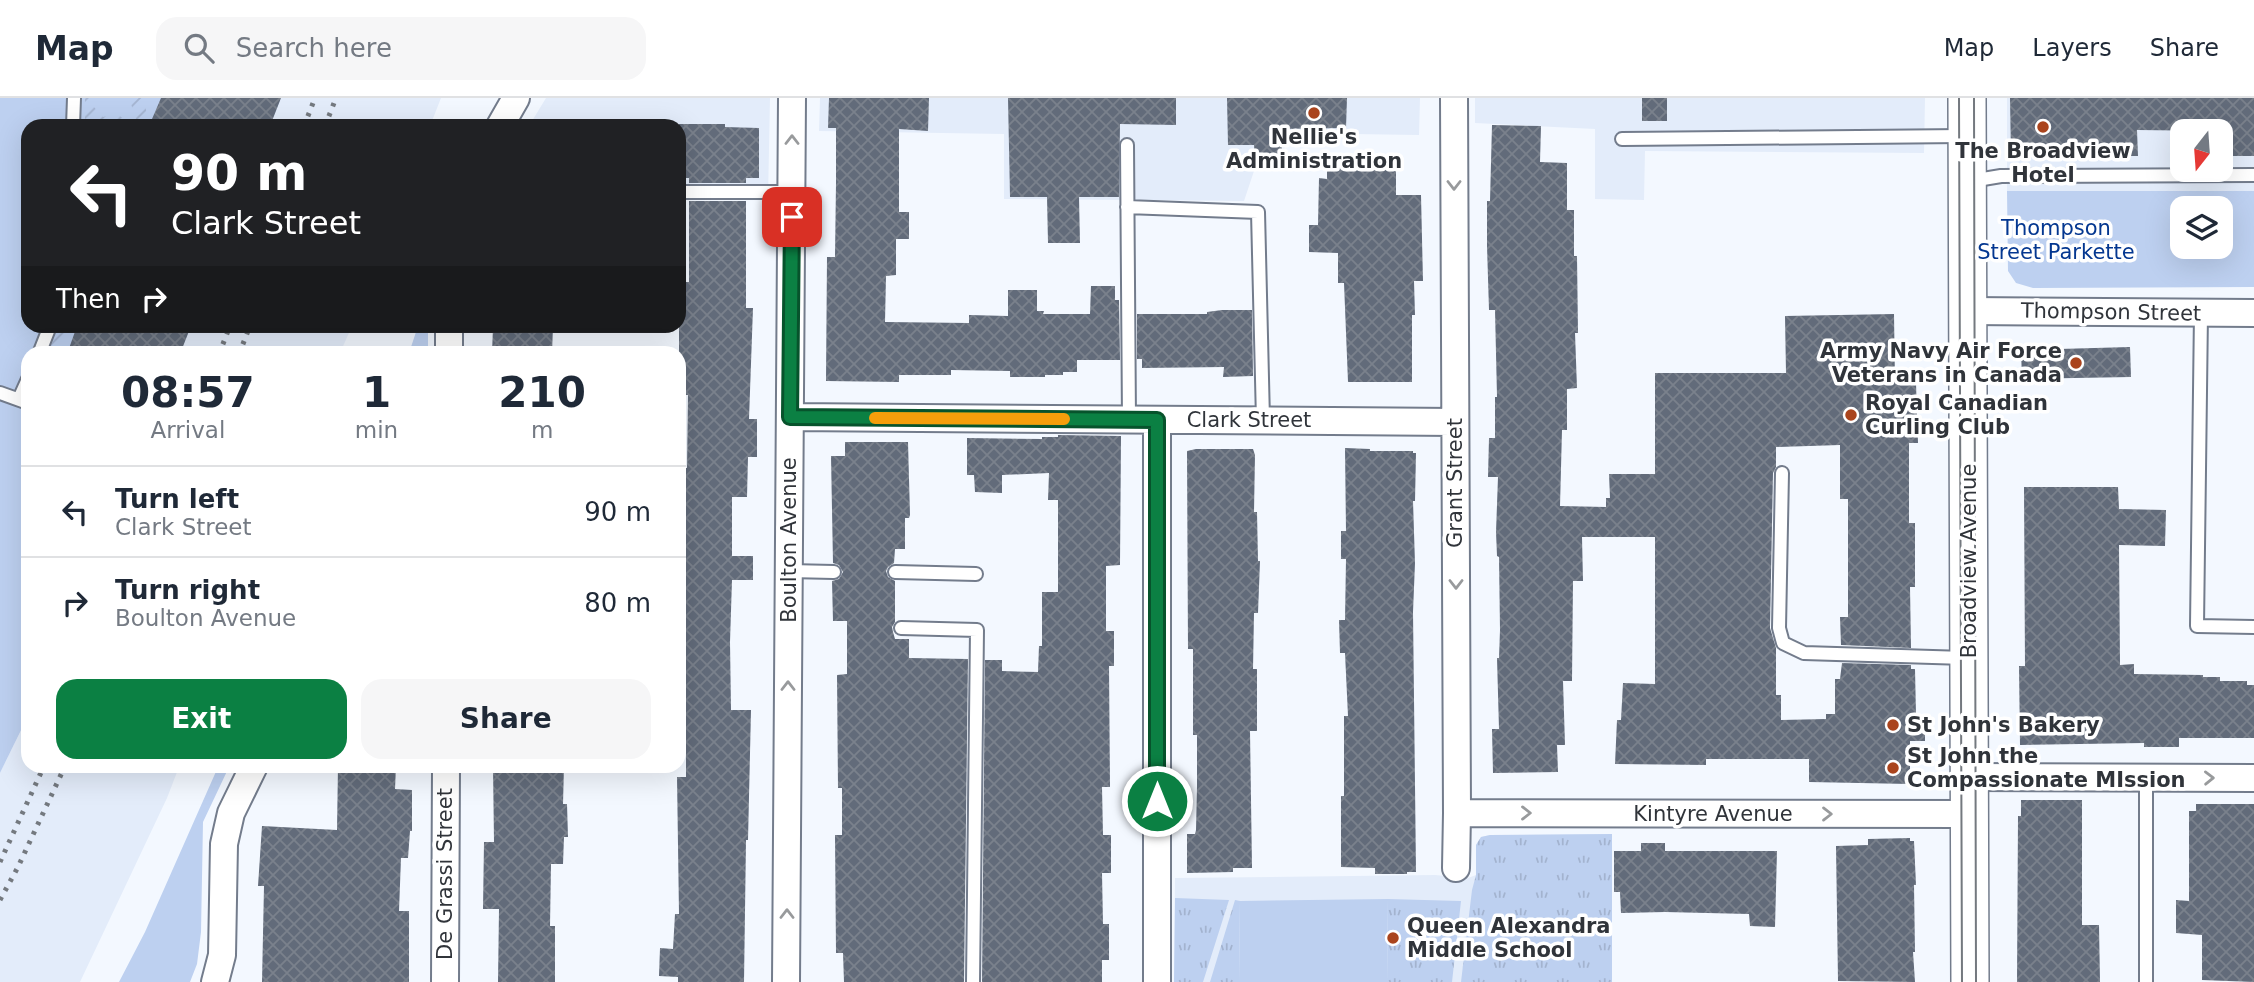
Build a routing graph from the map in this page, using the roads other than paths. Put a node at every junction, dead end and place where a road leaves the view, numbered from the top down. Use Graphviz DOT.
graph roads {
  1 [pos="74,98"];
  2 [pos="516,98"];
  3 [pos="792,98"];
  4 [pos="1967,98"];
  5 [pos="1454,107"];
  6 [pos="73,119"];
  7 [pos="504,119"];
  8 [pos="1967,136"];
  9 [pos="1622,139"];
  10 [pos="1127,145"];
  11 [pos="2254,175"];
  12 [pos="1967,181"];
  13 [pos="686,192"];
  14 [pos="792,192"];
  15 [pos="1127,208"];
  16 [pos="1968,311"];
  17 [pos="2201,313"];
  18 [pos="2254,313"];
  19 [pos="0,393"];
  20 [pos="21,400"];
  21 [pos="790,417"];
  22 [pos="1129,419"];
  23 [pos="1157,420"];
  24 [pos="1263,420"];
  25 [pos="1455,422"];
  26 [pos="1782,472"];
  27 [pos="789,571"];
  28 [pos="834,572"];
  29 [pos="895,572"];
  30 [pos="976,574"];
  31 [pos="2254,627"];
  32 [pos="901,628"];
  33 [pos="1969,658"];
  34 [pos="251,773"];
  35 [pos="446,773"];
  36 [pos="1969,777"];
  37 [pos="2254,778"];
  38 [pos="2146,779"];
  39 [pos="1457,813"];
  40 [pos="1969,814"];
  41 [pos="1456,868"];
  42 [pos="215,982"];
  43 [pos="444,982"];
  44 [pos="786,982"];
  45 [pos="973,982"];
  46 [pos="1157,982"];
  47 [pos="1970,982"];
  48 [pos="2146,982"];
  1 -- 6 [label="lane"];
  2 -- 7 [label="street"];
  14 -- 3 [label="street, Boulton Avenue, one-way"];
  4 -- 8 [label="main road, Broadview Avenue"];
  5 -- 25 [label="street, Grant Street, one-way"];
  8 -- 9 [label="lane"];
  8 -- 12 [label="main road, Broadview Avenue"];
  10 -- 15 [label="lane"];
  11 -- 12 [label="lane"];
  12 -- 16 [label="main road, Broadview Avenue"];
  13 -- 14 [label="lane"];
  14 -- 21 [label="street, Boulton Avenue"];
  15 -- 22 [label="lane"];
  15 -- 24 [label="lane"];
  16 -- 17 [label="street, Thompson Street"];
  16 -- 33 [label="main road, Broadview Avenue"];
  17 -- 18 [label="street, Thompson Street"];
  17 -- 31 [label="lane"];
  19 -- 20 [label="lane"];
  21 -- 22 [label="street, Clark Street"];
  21 -- 27 [label="street, Boulton Avenue"];
  22 -- 23 [label="street, Clark Street"];
  23 -- 24 [label="street, Clark Street"];
  23 -- 46 [label="street"];
  24 -- 25 [label="street, Clark Street"];
  25 -- 39 [label="street, Grant Street, one-way"];
  26 -- 33 [label="lane"];
  27 -- 28 [label="lane"];
  44 -- 27 [label="street, Boulton Avenue, one-way"];
  29 -- 30 [label="lane"];
  32 -- 45 [label="lane"];
  33 -- 36 [label="main road, Broadview Avenue"];
  34 -- 42 [label="street"];
  35 -- 43 [label="street, De Grassi Street"];
  36 -- 38 [label="street"];
  36 -- 40 [label="main road, Broadview Avenue"];
  38 -- 37 [label="street, one-way"];
  38 -- 48 [label="lane"];
  39 -- 40 [label="street, Kintyre Avenue, one-way"];
  39 -- 41 [label="street, Grant Street"];
  40 -- 47 [label="main road, Broadview Avenue"];
}
